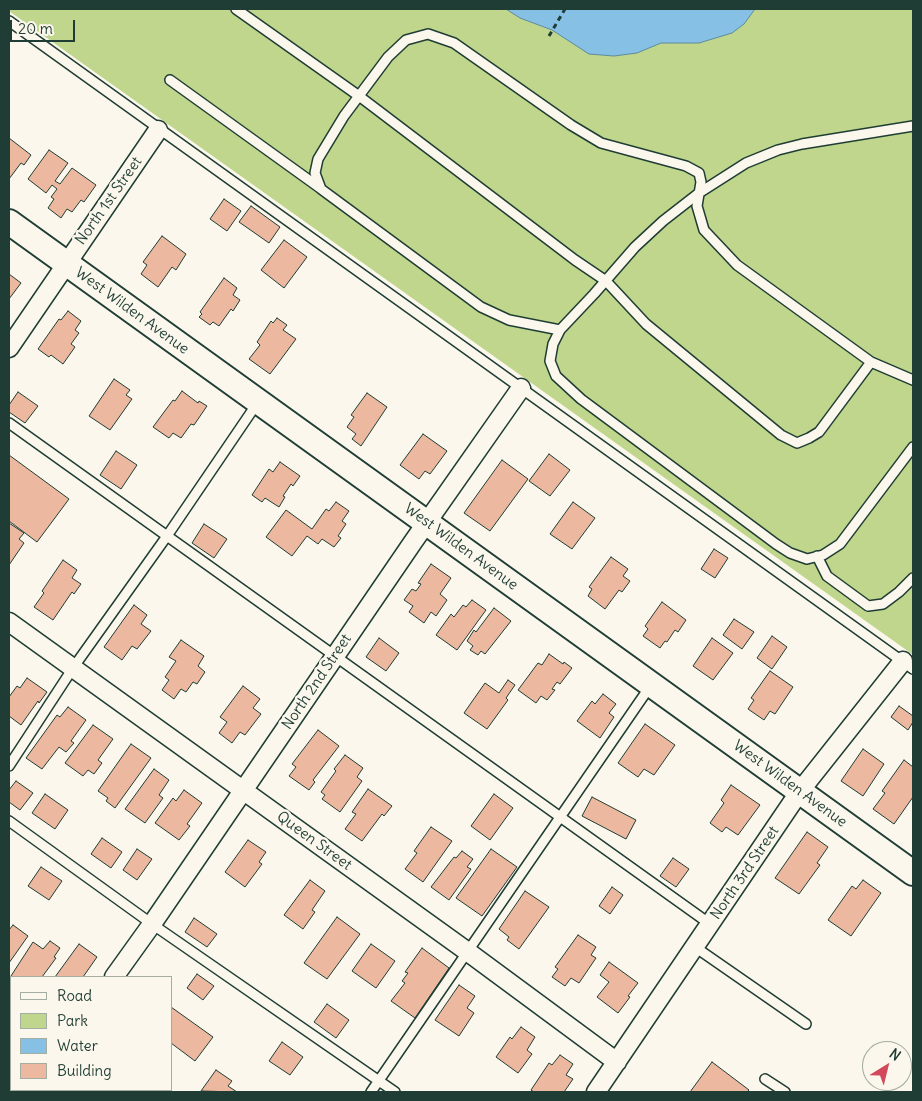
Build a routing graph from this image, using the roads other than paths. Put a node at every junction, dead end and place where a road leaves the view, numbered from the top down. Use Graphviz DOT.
graph roads {
  1 [pos="236,9"];
  2 [pos="9,21"];
  3 [pos="170,80"];
  4 [pos="359,96"];
  5 [pos="913,126"];
  6 [pos="158,130"];
  7 [pos="321,189"];
  8 [pos="699,193"];
  9 [pos="9,222"];
  10 [pos="66,263"];
  11 [pos="606,281"];
  12 [pos="560,330"];
  13 [pos="9,348"];
  14 [pos="871,362"];
  15 [pos="913,380"];
  16 [pos="521,388"];
  17 [pos="258,401"];
  18 [pos="9,423"];
  19 [pos="913,447"];
  20 [pos="427,522"];
  21 [pos="166,536"];
  22 [pos="817,556"];
  23 [pos="913,578"];
  24 [pos="9,622"];
  25 [pos="335,656"];
  26 [pos="908,665"];
  27 [pos="73,668"];
  28 [pos="652,684"];
  29 [pos="9,766"];
  30 [pos="244,790"];
  31 [pos="800,791"];
  32 [pos="561,818"];
  33 [pos="9,821"];
  34 [pos="913,873"];
  35 [pos="152,924"];
  36 [pos="710,924"];
  37 [pos="695,947"];
  38 [pos="468,952"];
  39 [pos="115,976"];
  40 [pos="806,1024"];
  41 [pos="617,1062"];
  42 [pos="765,1079"];
  43 [pos="379,1081"];
  44 [pos="371,1092"];
  45 [pos="395,1092"];
  46 [pos="596,1092"];
  47 [pos="785,1092"];
  1 -- 4 [label="lane"];
  2 -- 6 [label="lane"];
  3 -- 7 [label="lane"];
  4 -- 7 [label="lane"];
  4 -- 8 [label="lane"];
  4 -- 11 [label="lane"];
  5 -- 8 [label="lane"];
  6 -- 10 [label="street, North 1st Street"];
  6 -- 16 [label="lane"];
  7 -- 12 [label="lane"];
  8 -- 11 [label="lane"];
  8 -- 14 [label="lane"];
  9 -- 10 [label="street, West Wilden Avenue"];
  10 -- 13 [label="street, North 1st Street"];
  10 -- 17 [label="street, West Wilden Avenue"];
  11 -- 12 [label="lane"];
  11 -- 14 [label="lane"];
  12 -- 22 [label="lane"];
  14 -- 15 [label="lane"];
  16 -- 20 [label="street, North 2nd Street"];
  16 -- 26 [label="lane"];
  17 -- 20 [label="street, West Wilden Avenue"];
  17 -- 21 [label="lane"];
  18 -- 21 [label="lane"];
  19 -- 22 [label="lane"];
  20 -- 25 [label="street, North 2nd Street"];
  20 -- 28 [label="street, West Wilden Avenue"];
  21 -- 25 [label="lane"];
  21 -- 27 [label="lane"];
  22 -- 23 [label="lane"];
  24 -- 27 [label="street, Queen Street"];
  25 -- 30 [label="street, North 2nd Street"];
  25 -- 32 [label="lane"];
  26 -- 31 [label="street, North 3rd Street"];
  27 -- 29 [label="lane"];
  27 -- 30 [label="street, Queen Street"];
  28 -- 31 [label="street, West Wilden Avenue"];
  28 -- 32 [label="lane"];
  30 -- 35 [label="street, North 2nd Street"];
  30 -- 38 [label="street, Queen Street"];
  31 -- 34 [label="street, West Wilden Avenue"];
  31 -- 36 [label="street, North 3rd Street"];
  32 -- 36 [label="lane"];
  32 -- 38 [label="lane"];
  33 -- 35 [label="lane"];
  35 -- 39 [label="street, North 2nd Street"];
  35 -- 43 [label="lane"];
  36 -- 37 [label="street, North 3rd Street"];
  37 -- 40 [label="lane"];
  37 -- 41 [label="street, North 3rd Street"];
  38 -- 41 [label="street, Queen Street"];
  38 -- 43 [label="lane"];
  41 -- 46 [label="street, North 3rd Street"];
  42 -- 47 [label="lane"];
  43 -- 44 [label="lane"];
  43 -- 45 [label="lane"];
}
